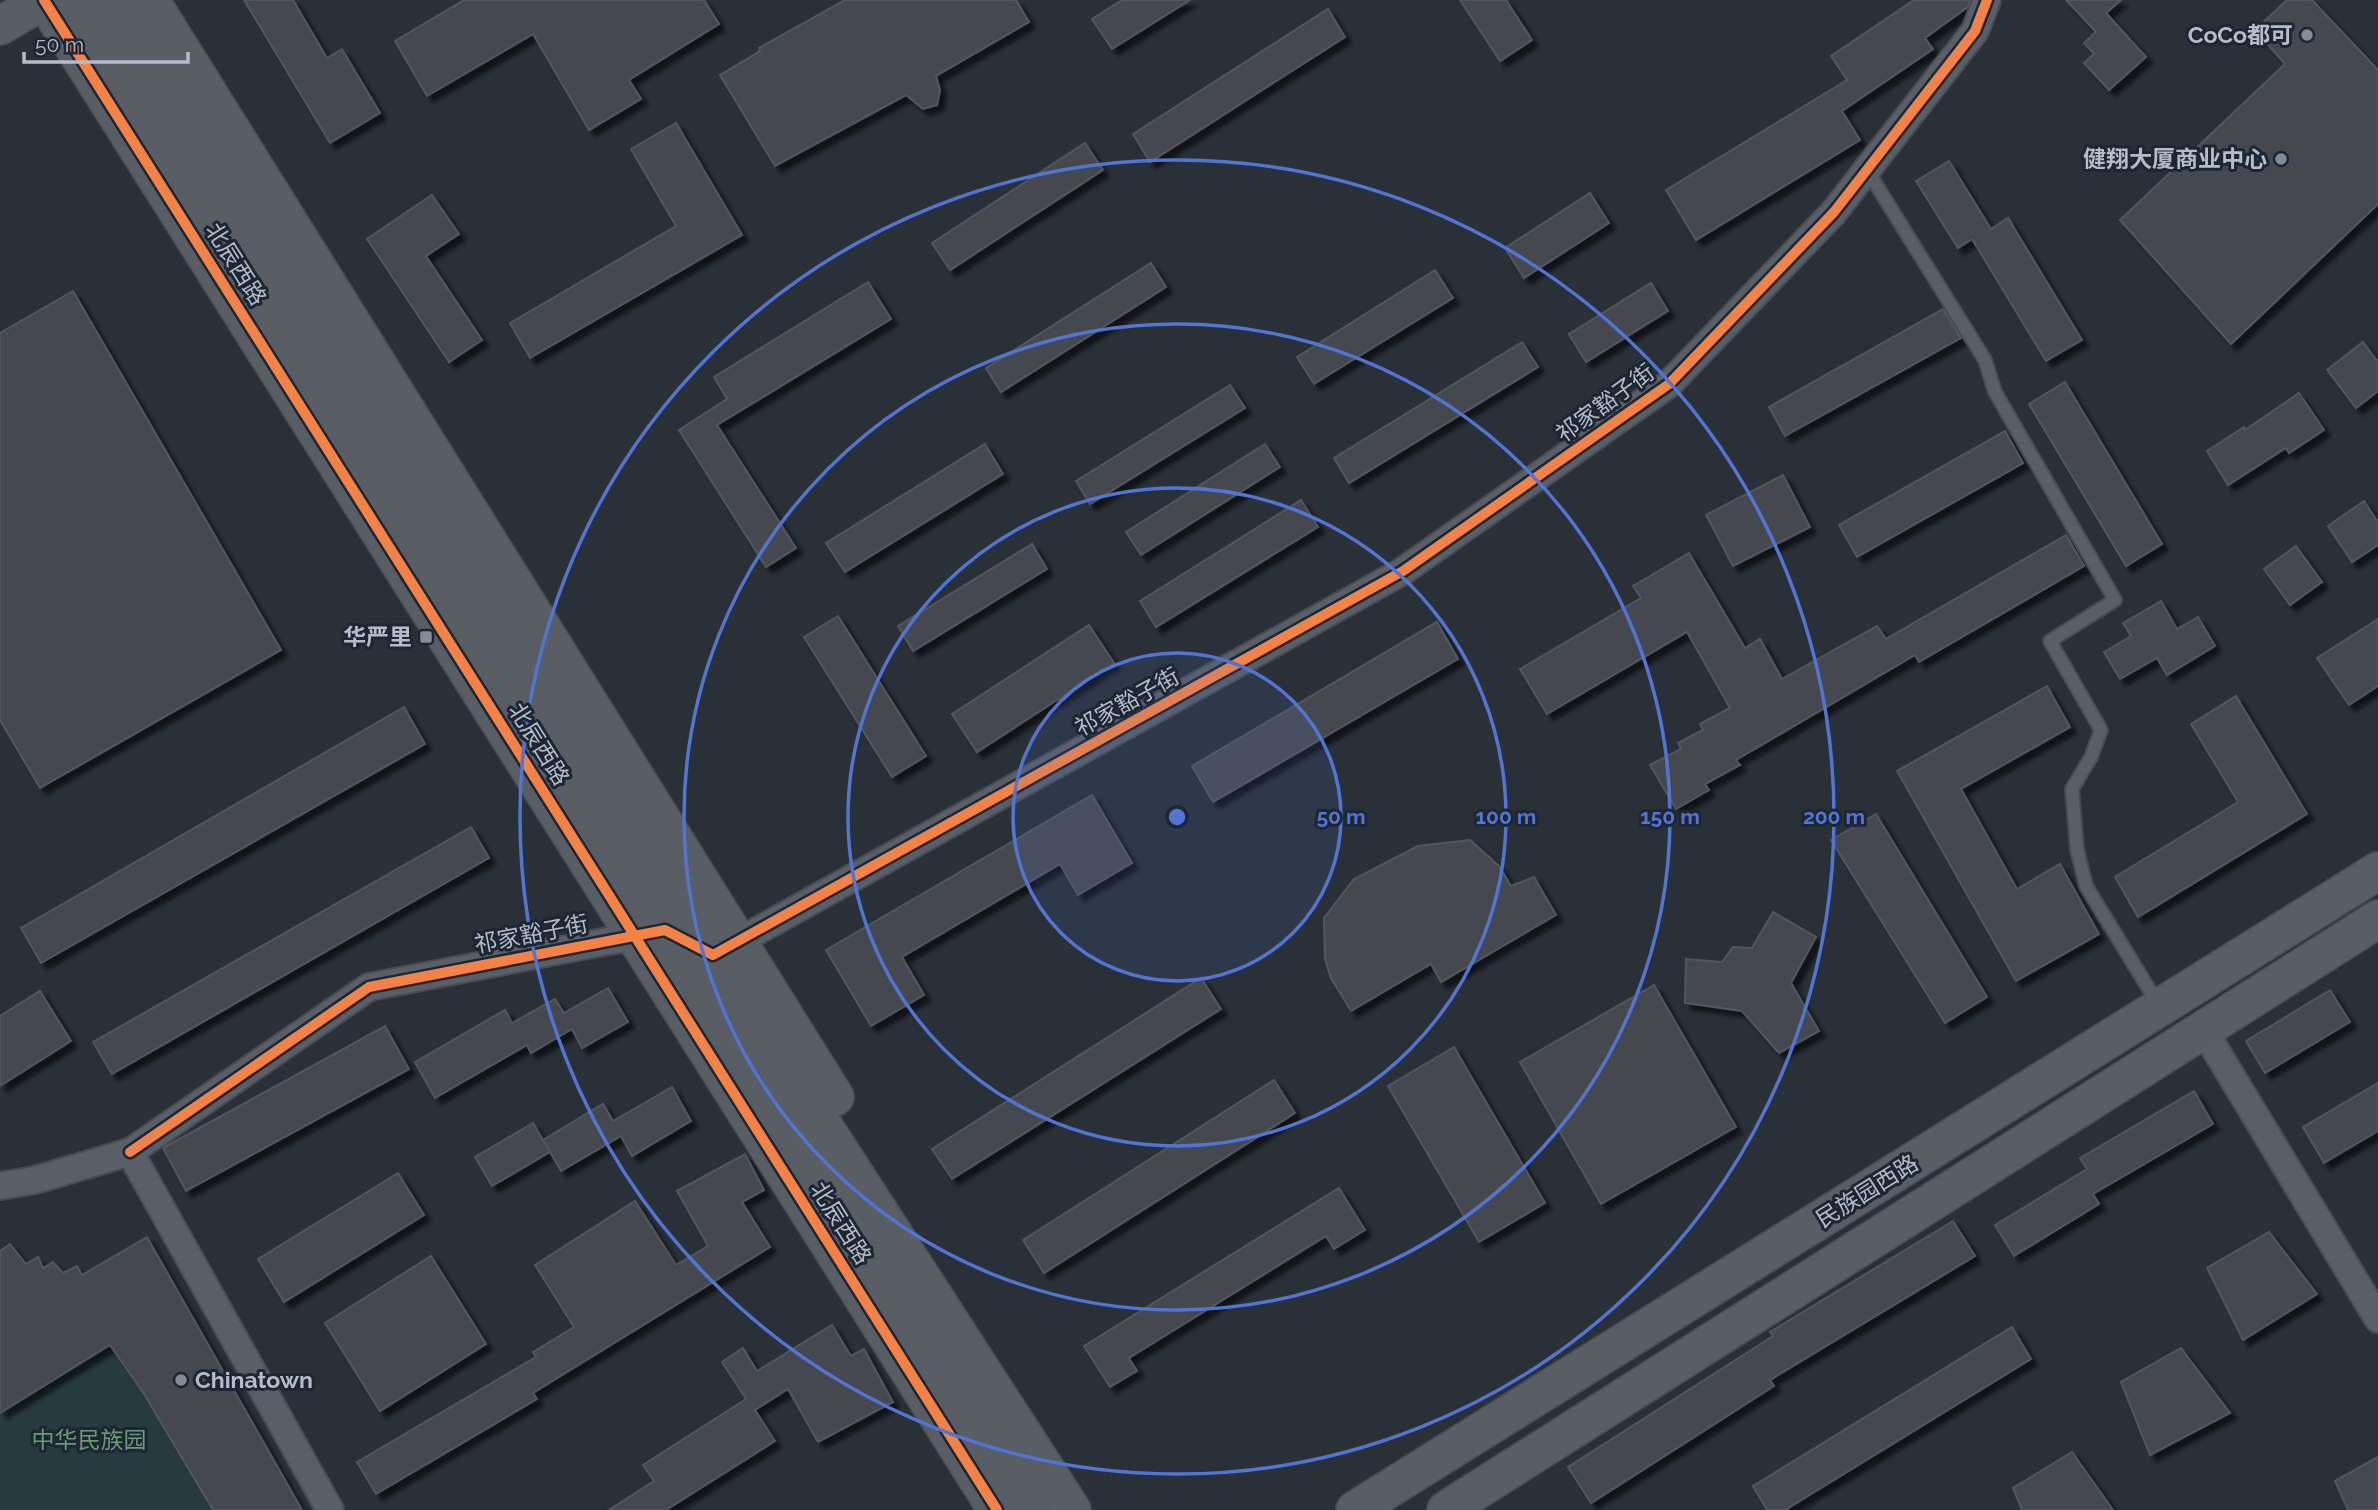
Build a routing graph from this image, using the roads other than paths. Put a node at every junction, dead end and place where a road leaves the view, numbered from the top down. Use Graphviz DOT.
graph roads {
  1 [pos="44,0"];
  2 [pos="81,0"];
  3 [pos="111,0"];
  4 [pos="150,0"];
  5 [pos="1987,0"];
  6 [pos="0,26"];
  7 [pos="1867,170"];
  8 [pos="275,230"];
  9 [pos="2378,871"];
  10 [pos="2378,919"];
  11 [pos="650,933"];
  12 [pos="725,949"];
  13 [pos="2160,1007"];
  14 [pos="2203,1029"];
  15 [pos="130,1152"];
  16 [pos="0,1186"];
  17 [pos="2378,1320"];
  18 [pos="330,1510"];
  19 [pos="997,1510"];
  20 [pos="1030,1510"];
  21 [pos="1072,1510"];
  22 [pos="1097,1510"];
  23 [pos="1355,1510"];
  24 [pos="1446,1510"];
  1 -- 6 [label="main road"];
  1 -- 11 [label="main road, 北辰西路"];
  2 -- 11 [label="main road, 北辰西路"];
  3 -- 8 [label="main road, 北辰西路"];
  4 -- 8 [label="main road, 北辰西路"];
  5 -- 7 [label="street, 祁家豁子街"];
  7 -- 12 [label="street, 祁家豁子街"];
  7 -- 13 [label="lane"];
  8 -- 12 [label="main road, 北辰西路"];
  9 -- 13 [label="main road, 民族园西路"];
  10 -- 14 [label="main road, 民族园西路"];
  11 -- 12 [label="street"];
  11 -- 15 [label="street, 祁家豁子街"];
  11 -- 19 [label="main road, 北辰西路"];
  11 -- 20 [label="main road, 北辰西路"];
  12 -- 21 [label="main road, 北辰西路"];
  12 -- 22 [label="main road, 北辰西路"];
  13 -- 23 [label="main road, 民族园西路"];
  14 -- 17 [label="street"];
  14 -- 24 [label="main road, 民族园西路"];
  15 -- 16 [label="street, 祁家豁子街"];
  15 -- 18 [label="street"];
}
